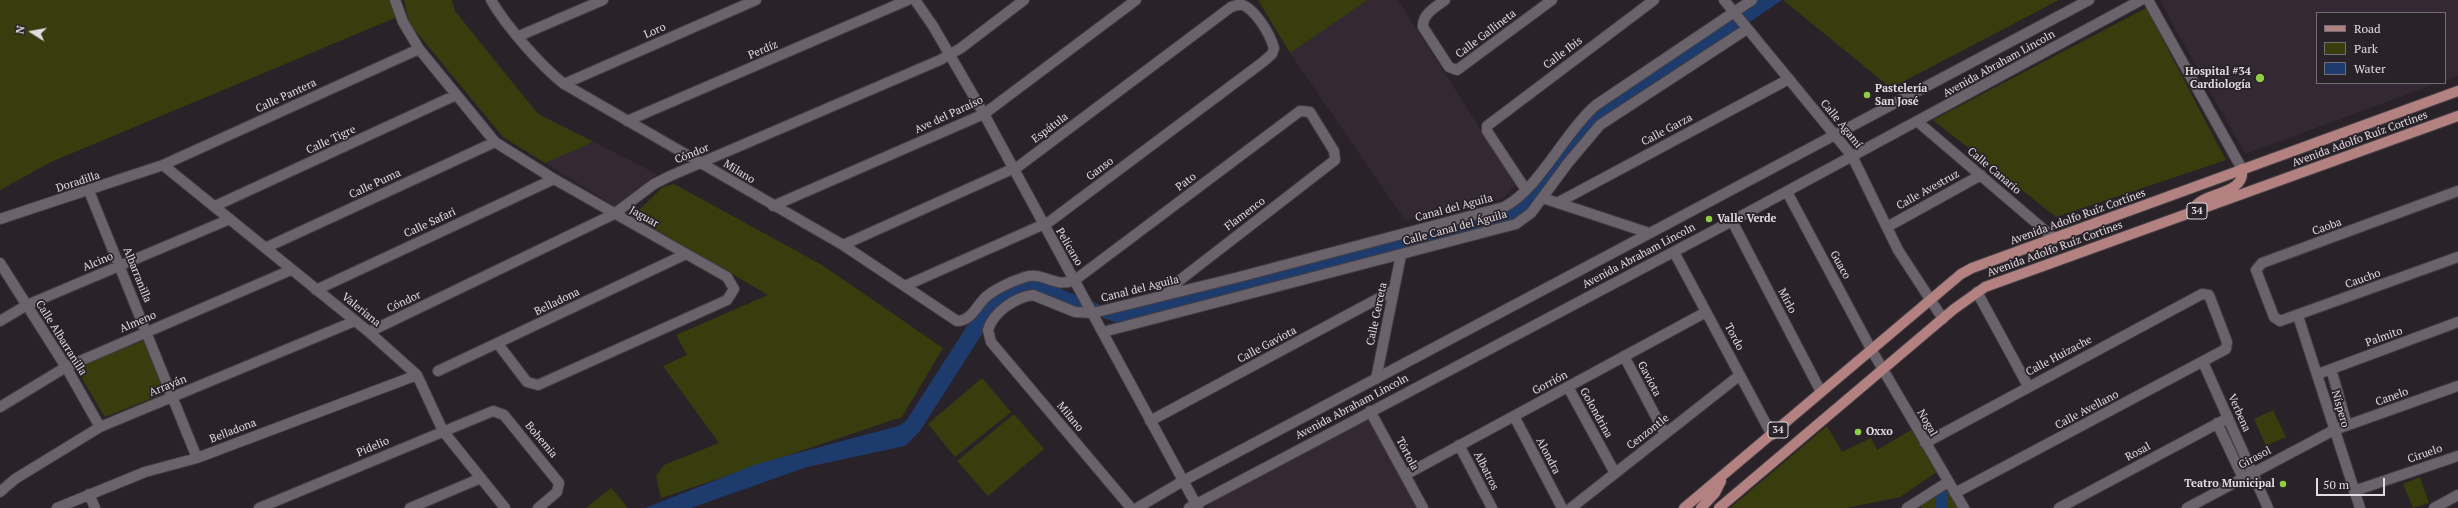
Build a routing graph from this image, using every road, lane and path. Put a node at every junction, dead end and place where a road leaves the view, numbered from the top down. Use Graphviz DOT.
graph roads {
  1 [pos="395,0"];
  2 [pos="491,0"];
  3 [pos="603,0"];
  4 [pos="756,0"];
  5 [pos="908,0"];
  6 [pos="915,0"];
  7 [pos="1024,0"];
  8 [pos="1136,0"];
  9 [pos="1445,0"];
  10 [pos="1552,0"];
  11 [pos="1654,0"];
  12 [pos="1724,0"];
  13 [pos="1752,0"];
  14 [pos="2089,0"];
  15 [pos="2141,0"];
  16 [pos="2148,0"];
  17 [pos="1735,15"];
  18 [pos="1746,27"];
  19 [pos="1267,34"];
  20 [pos="519,36"];
  21 [pos="419,49"];
  22 [pos="950,55"];
  23 [pos="1788,79"];
  24 [pos="564,84"];
  25 [pos="2458,90"];
  26 [pos="456,95"];
  27 [pos="984,114"];
  28 [pos="2458,116"];
  29 [pos="627,121"];
  30 [pos="1918,122"];
  31 [pos="1833,134"];
  32 [pos="495,142"];
  33 [pos="1334,151"];
  34 [pos="1852,156"];
  35 [pos="701,163"];
  36 [pos="163,165"];
  37 [pos="2242,169"];
  38 [pos="1013,170"];
  39 [pos="1980,175"];
  40 [pos="554,179"];
  41 [pos="1526,190"];
  42 [pos="89,191"];
  43 [pos="2458,191"];
  44 [pos="1787,192"];
  45 [pos="1543,198"];
  46 [pos="1557,203"];
  47 [pos="214,206"];
  48 [pos="773,206"];
  49 [pos="2190,213"];
  50 [pos="614,214"];
  51 [pos="230,219"];
  52 [pos="0,220"];
  53 [pos="1732,221"];
  54 [pos="1043,225"];
  55 [pos="1887,227"];
  56 [pos="1649,233"];
  57 [pos="2055,239"];
  58 [pos="843,245"];
  59 [pos="265,248"];
  60 [pos="1674,252"];
  61 [pos="686,254"];
  62 [pos="1401,255"];
  63 [pos="2458,257"];
  64 [pos="0,263"];
  65 [pos="120,266"];
  66 [pos="291,270"];
  67 [pos="1075,280"];
  68 [pos="907,285"];
  69 [pos="316,290"];
  70 [pos="1394,290"];
  71 [pos="1977,292"];
  72 [pos="1165,296"];
  73 [pos="1929,299"];
  74 [pos="27,305"];
  75 [pos="1706,312"];
  76 [pos="1093,313"];
  77 [pos="2298,316"];
  78 [pos="1943,319"];
  79 [pos="2275,319"];
  80 [pos="0,321"];
  81 [pos="355,321"];
  82 [pos="2458,322"];
  83 [pos="147,331"];
  84 [pos="369,332"];
  85 [pos="1103,332"];
  86 [pos="991,342"];
  87 [pos="498,344"];
  88 [pos="2228,345"];
  89 [pos="1871,349"];
  90 [pos="1624,356"];
  91 [pos="2203,362"];
  92 [pos="66,367"];
  93 [pos="1883,369"];
  94 [pos="2331,369"];
  95 [pos="438,371"];
  96 [pos="2318,374"];
  97 [pos="417,375"];
  98 [pos="1740,375"];
  99 [pos="1376,379"];
  100 [pos="2028,386"];
  101 [pos="2458,386"];
  102 [pos="1568,387"];
  103 [pos="1821,392"];
  104 [pos="172,398"];
  105 [pos="0,407"];
  106 [pos="497,411"];
  107 [pos="1370,411"];
  108 [pos="1514,416"];
  109 [pos="2228,418"];
  110 [pos="1150,421"];
  111 [pos="2217,424"];
  112 [pos="2347,425"];
  113 [pos="100,427"];
  114 [pos="2334,430"];
  115 [pos="443,431"];
  116 [pos="1665,434"];
  117 [pos="1772,435"];
  118 [pos="1925,443"];
  119 [pos="1459,445"];
  120 [pos="2458,456"];
  121 [pos="197,458"];
  122 [pos="1615,473"];
  123 [pos="1405,475"];
  124 [pos="2248,475"];
  125 [pos="1723,477"];
  126 [pos="481,478"];
  127 [pos="1183,481"];
  128 [pos="1948,482"];
  129 [pos="2354,491"];
  130 [pos="0,492"];
  131 [pos="1956,493"];
  132 [pos="89,494"];
  133 [pos="2458,495"];
  134 [pos="1921,504"];
  135 [pos="1194,507"];
  136 [pos="57,508"];
  137 [pos="95,508"];
  138 [pos="259,508"];
  139 [pos="410,508"];
  140 [pos="505,508"];
  141 [pos="538,508"];
  142 [pos="1131,508"];
  143 [pos="1137,508"];
  144 [pos="1423,508"];
  145 [pos="1492,508"];
  146 [pos="1562,508"];
  147 [pos="1571,508"];
  148 [pos="1684,508"];
  149 [pos="1701,508"];
  150 [pos="1719,508"];
  151 [pos="1907,508"];
  152 [pos="1964,508"];
  153 [pos="2059,508"];
  154 [pos="2187,508"];
  155 [pos="2268,508"];
  156 [pos="2360,508"];
  157 [pos="2434,508"];
  1 -- 21 [label="street, Jaguar"];
  2 -- 20 [label="street, Milano"];
  3 -- 20 [label="street"];
  4 -- 24 [label="street, Loro"];
  5 -- 29 [label="street, Perdíz"];
  6 -- 22 [label="street, Pelícano"];
  7 -- 22 [label="street, Cóndor"];
  8 -- 27 [label="street, Ave del Paraíso"];
  9 -- 10 [label="street, Calle Gallineta"];
  11 -- 41 [label="street, Calle Ibis"];
  12 -- 17 [label="street, Calle Agamí"];
  13 -- 17 [label="street, Canal del Aguila"];
  14 -- 31 [label="street"];
  15 -- 30 [label="street, Avenida Abraham Lincoln"];
  16 -- 37 [label="street"];
  17 -- 18 [label="street, Calle Agamí"];
  17 -- 41 [label="street, Canal del Aguila"];
  18 -- 23 [label="street, Calle Agamí"];
  18 -- 45 [label="street, Calle Canal del Águila"];
  19 -- 38 [label="street, Espátula"];
  19 -- 54 [label="street, Ganso"];
  20 -- 24 [label="street, Milano"];
  21 -- 26 [label="street, Jaguar"];
  21 -- 36 [label="street, Calle Pantera"];
  22 -- 27 [label="street, Pelícano"];
  22 -- 35 [label="street, Cóndor"];
  23 -- 31 [label="street, Calle Agamí"];
  23 -- 46 [label="street, Calle Garza"];
  24 -- 29 [label="street, Milano"];
  25 -- 37 [label="main road, Avenida Adolfo Ruíz Cortines / 34"];
  26 -- 32 [label="street, Jaguar"];
  26 -- 47 [label="street, Calle Tigre"];
  27 -- 38 [label="street, Pelícano"];
  27 -- 48 [label="street, Ave del Paraíso"];
  28 -- 49 [label="main road, Avenida Adolfo Ruíz Cortines / 34"];
  29 -- 35 [label="street, Milano"];
  30 -- 34 [label="street, Avenida Abraham Lincoln"];
  30 -- 39 [label="street, Calle Canario"];
  31 -- 34 [label="street, Calle Agamí"];
  31 -- 56 [label="street"];
  32 -- 40 [label="street, Jaguar"];
  32 -- 59 [label="street, Calle Puma"];
  33 -- 67 [label="street, Pato"];
  33 -- 72 [label="street, Flamenco"];
  34 -- 44 [label="street, Avenida Abraham Lincoln"];
  34 -- 55 [label="street, Calle Agamí"];
  35 -- 48 [label="street, Milano"];
  35 -- 50 [label="street, Cóndor"];
  36 -- 42 [label="street, Doradilla"];
  36 -- 47 [label="street, Valeriana"];
  37 -- 49 [label="main road"];
  37 -- 57 [label="main road, Avenida Adolfo Ruíz Cortínes / 34"];
  38 -- 54 [label="street, Pelícano"];
  38 -- 58 [label="street, Espátula"];
  39 -- 55 [label="street, Calle Avestruz"];
  39 -- 57 [label="street, Calle Canario"];
  40 -- 50 [label="street, Jaguar"];
  40 -- 69 [label="street, Calle Safari"];
  41 -- 72 [label="street, Canal del Aguila"];
  42 -- 52 [label="street, Doradilla"];
  42 -- 65 [label="street, Albarranilla"];
  43 -- 79 [label="street, Caoba"];
  44 -- 53 [label="street, Avenida Abraham Lincoln"];
  44 -- 89 [label="street, Guaco"];
  45 -- 46 [label="street"];
  45 -- 62 [label="street, Calle Canal del Águila"];
  46 -- 56 [label="street"];
  47 -- 51 [label="street, Valeriana"];
  48 -- 58 [label="street, Milano"];
  49 -- 71 [label="main road, Avenida Adolfo Ruíz Cortines / 34"];
  50 -- 61 [label="street, Jaguar"];
  50 -- 84 [label="street, Cóndor"];
  51 -- 59 [label="street, Valeriana"];
  51 -- 65 [label="street, Alcino"];
  53 -- 60 [label="street, Avenida Abraham Lincoln"];
  53 -- 103 [label="street, Mirlo"];
  54 -- 67 [label="street, Pelícano"];
  54 -- 68 [label="street, Ganso"];
  55 -- 73 [label="street, Calle Agamí"];
  56 -- 99 [label="street"];
  57 -- 73 [label="main road, Avenida Adolfo Ruíz Cortínes / 34"];
  58 -- 68 [label="street, Milano"];
  59 -- 66 [label="street, Valeriana"];
  60 -- 75 [label="street, Tordo"];
  60 -- 107 [label="street, Avenida Abraham Lincoln"];
  61 -- 87 [label="street, Belladona"];
  61 -- 87 [label="street, Jaguar"];
  62 -- 70 [label="street, Calle Cerceta"];
  62 -- 85 [label="street, Calle Canal del Águila"];
  63 -- 77 [label="street, Caucho"];
  64 -- 74 [label="street, Calle Albarranilla"];
  65 -- 74 [label="street, Alcino"];
  65 -- 83 [label="street, Albarranilla"];
  66 -- 69 [label="street, Valeriana"];
  66 -- 83 [label="street, Almeno"];
  67 -- 68 [label="street, Milano"];
  67 -- 76 [label="street, Pelícano"];
  69 -- 81 [label="street, Valeriana"];
  70 -- 99 [label="street, Calle Cerceta"];
  70 -- 110 [label="street, Calle Gaviota"];
  71 -- 78 [label="main road, Avenida Adolfo Ruíz Cortines / 34"];
  71 -- 100 [label="street"];
  72 -- 76 [label="street, Canal del Aguila"];
  73 -- 78 [label="street, Calle Agamí"];
  73 -- 89 [label="main road, 34"];
  74 -- 80 [label="street, Alcino"];
  74 -- 92 [label="street, Calle Albarranilla"];
  75 -- 90 [label="street, Gorrión"];
  75 -- 98 [label="street, Tordo"];
  76 -- 85 [label="street, Pelícano"];
  76 -- 86 [label="street, Canal del Aguila"];
  77 -- 79 [label="street, Caucho"];
  77 -- 96 [label="street, Níspero"];
  78 -- 93 [label="main road, Avenida Adolfo Ruíz Cortines / 34"];
  81 -- 84 [label="street, Valeriana"];
  81 -- 104 [label="street, Arrayán"];
  82 -- 94 [label="street, Palmito"];
  83 -- 92 [label="street, Almeno"];
  83 -- 104 [label="street, Albarranilla"];
  84 -- 97 [label="street, Valeriana"];
  85 -- 110 [label="street, Pelícano"];
  86 -- 142 [label="street, Milano"];
  87 -- 95 [label="street, Belladona"];
  88 -- 91 [label="street, Calle Avellano"];
  88 -- 100 [label="street, Calle Huizache"];
  89 -- 93 [label="street, Nogal"];
  89 -- 103 [label="main road, 34"];
  90 -- 102 [label="street, Gorrión"];
  90 -- 116 [label="street, Gaviota"];
  91 -- 109 [label="street, Verbena"];
  91 -- 131 [label="street, Calle Avellano"];
  92 -- 105 [label="street, Almeno"];
  92 -- 113 [label="street, Calle Albarranilla"];
  93 -- 118 [label="street, Nogal"];
  93 -- 150 [label="main road, Avenida Adolfo Ruíz Cortines / 34"];
  94 -- 96 [label="street, Palmito"];
  94 -- 112 [label="street"];
  96 -- 114 [label="street, Níspero"];
  97 -- 115 [label="street, Valeriana"];
  97 -- 121 [label="street, Belladona"];
  98 -- 116 [label="street, Cenzontle"];
  98 -- 117 [label="street, Tordo"];
  99 -- 127 [label="street"];
  100 -- 118 [label="street, Calle Huizache"];
  101 -- 112 [label="street, Canelo"];
  102 -- 108 [label="street, Gorrión"];
  102 -- 122 [label="street, Golondrina"];
  103 -- 117 [label="main road, 34"];
  104 -- 113 [label="street, Arrayán"];
  104 -- 121 [label="street, Albarranilla"];
  106 -- 115 [label="street, Pidelio"];
  106 -- 141 [label="street, Bohemia"];
  107 -- 123 [label="street, Tórtola"];
  107 -- 135 [label="street, Avenida Abraham Lincoln"];
  108 -- 119 [label="street, Gorrión"];
  108 -- 146 [label="street, Alondra"];
  109 -- 111 [label="street, Rosal"];
  109 -- 124 [label="street, Verbena"];
  110 -- 127 [label="street, Pelícano"];
  111 -- 124 [label="street"];
  111 -- 153 [label="street, Rosal"];
  112 -- 114 [label="street, Canelo"];
  113 -- 130 [label="street, Arrayán"];
  114 -- 124 [label="street, Girasol"];
  114 -- 129 [label="street, Níspero"];
  115 -- 126 [label="street, Valeriana"];
  115 -- 138 [label="street, Pidelio"];
  116 -- 122 [label="street, Cenzontle"];
  117 -- 125 [label="main road, 34"];
  118 -- 128 [label="street, Nogal"];
  119 -- 123 [label="street, Gorrión"];
  119 -- 145 [label="street, Albatros"];
  120 -- 129 [label="street, Ciruelo"];
  121 -- 132 [label="street, Belladona"];
  122 -- 147 [label="street, Cenzontle"];
  123 -- 144 [label="street, Tórtola"];
  124 -- 154 [label="street, Girasol"];
  124 -- 155 [label="street"];
  125 -- 148 [label="main road, 34"];
  125 -- 149 [label="main road"];
  126 -- 139 [label="street"];
  126 -- 140 [label="street, Valeriana"];
  127 -- 135 [label="street, Pelícano"];
  127 -- 143 [label="street"];
  128 -- 131 [label="street, Nogal"];
  128 -- 134 [label="street"];
  129 -- 156 [label="street, Níspero"];
  131 -- 152 [label="street, Nogal"];
  132 -- 136 [label="street, Belladona"];
  132 -- 137 [label="street"];
  133 -- 157 [label="street"];
  134 -- 151 [label="street"];
}
